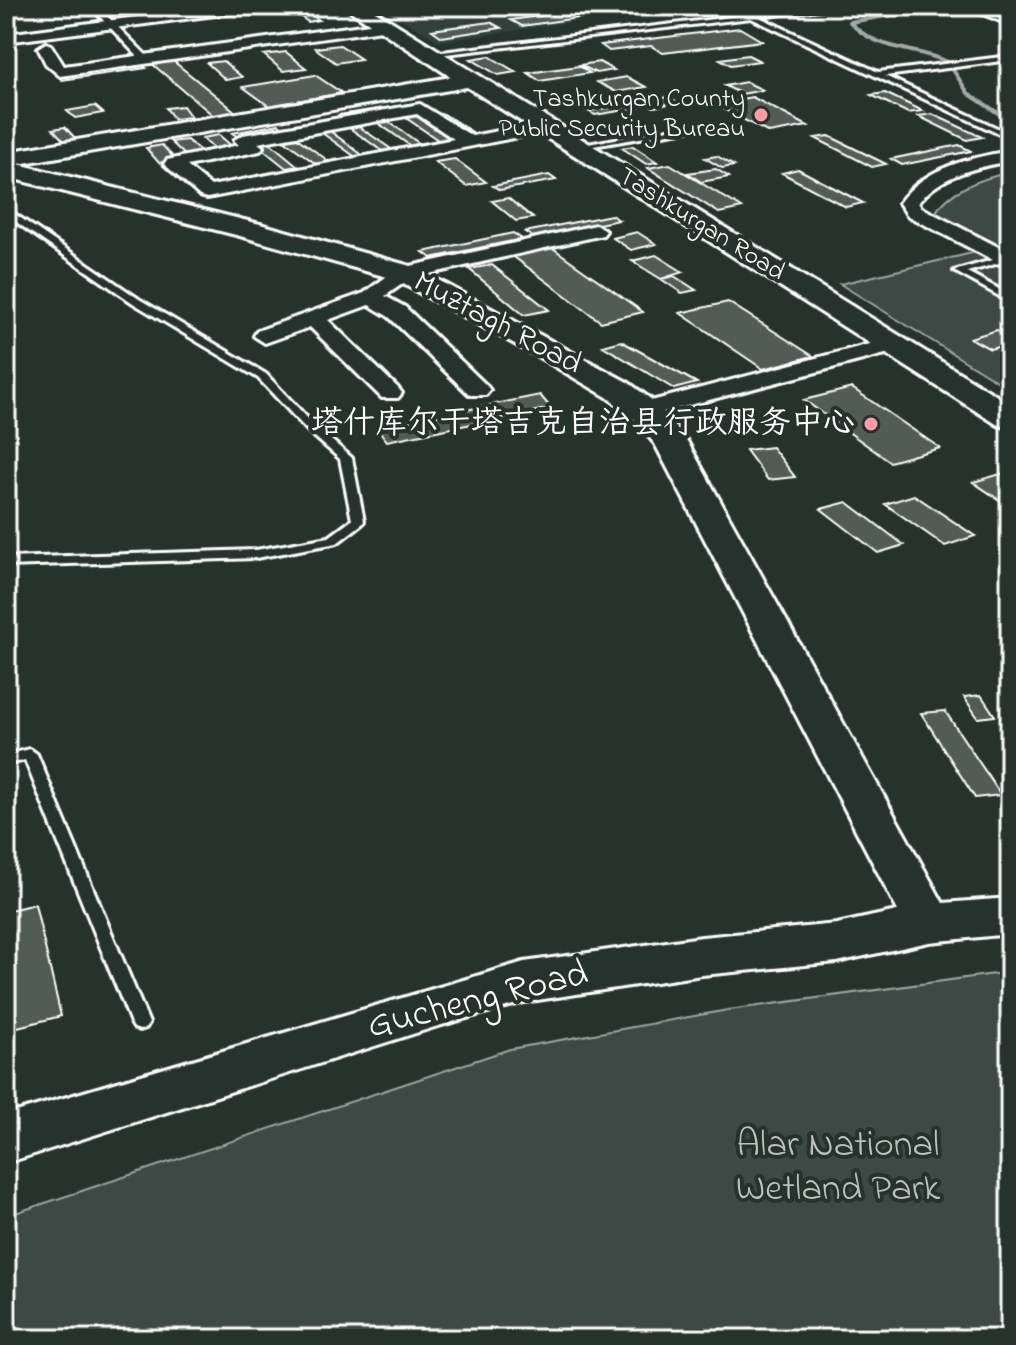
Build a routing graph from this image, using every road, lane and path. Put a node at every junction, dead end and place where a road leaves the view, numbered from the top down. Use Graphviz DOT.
graph roads {
  1 [pos="93,6"];
  2 [pos="254,6"];
  3 [pos="353,6"];
  4 [pos="839,6"];
  5 [pos="966,6"];
  6 [pos="751,16"];
  7 [pos="1010,23"];
  8 [pos="109,25"];
  9 [pos="384,26"];
  10 [pos="6,38"];
  11 [pos="46,48"];
  12 [pos="429,54"];
  13 [pos="1010,58"];
  14 [pos="145,59"];
  15 [pos="875,75"];
  16 [pos="471,80"];
  17 [pos="394,114"];
  18 [pos="363,119"];
  19 [pos="337,123"];
  20 [pos="701,125"];
  21 [pos="544,127"];
  22 [pos="306,128"];
  23 [pos="1010,137"];
  24 [pos="468,141"];
  25 [pos="254,147"];
  26 [pos="441,147"];
  27 [pos="576,147"];
  28 [pos="413,152"];
  29 [pos="1010,156"];
  30 [pos="384,158"];
  31 [pos="6,159"];
  32 [pos="353,164"];
  33 [pos="6,169"];
  34 [pos="289,176"];
  35 [pos="6,211"];
  36 [pos="596,231"];
  37 [pos="1006,259"];
  38 [pos="404,273"];
  39 [pos="371,297"];
  40 [pos="1010,299"];
  41 [pos="314,319"];
  42 [pos="265,336"];
  43 [pos="893,345"];
  44 [pos="478,390"];
  45 [pos="390,393"];
  46 [pos="644,410"];
  47 [pos="1010,418"];
  48 [pos="6,562"];
  49 [pos="6,760"];
  50 [pos="1010,916"];
  51 [pos="929,923"];
  52 [pos="140,1023"];
  53 [pos="6,1139"];
  1 -- 8 [label="lane"];
  2 -- 8 [label="street"];
  3 -- 9 [label="street, Tashkurgan Road"];
  4 -- 6 [label="lane"];
  5 -- 7 [label="lane"];
  6 -- 12 [label="lane"];
  6 -- 15 [label="lane"];
  8 -- 10 [label="street"];
  8 -- 14 [label="lane"];
  9 -- 12 [label="street, Tashkurgan Road"];
  9 -- 14 [label="street"];
  11 -- 14 [label="street"];
  12 -- 16 [label="street, Tashkurgan Road"];
  13 -- 15 [label="lane"];
  15 -- 23 [label="lane"];
  16 -- 21 [label="street, Tashkurgan Road"];
  16 -- 31 [label="street"];
  17 -- 18 [label="street"];
  17 -- 24 [label="street"];
  17 -- 26 [label="street"];
  18 -- 19 [label="street"];
  18 -- 28 [label="street"];
  19 -- 22 [label="street"];
  19 -- 30 [label="street"];
  20 -- 27 [label="lane"];
  21 -- 24 [label="street"];
  21 -- 27 [label="street, Tashkurgan Road"];
  22 -- 25 [label="street"];
  22 -- 32 [label="street"];
  24 -- 26 [label="street"];
  25 -- 34 [label="street"];
  25 -- 34 [label="street"];
  26 -- 28 [label="street"];
  27 -- 43 [label="street, Tashkurgan Road"];
  28 -- 30 [label="street"];
  29 -- 37 [label="street"];
  30 -- 32 [label="street"];
  32 -- 34 [label="street"];
  33 -- 38 [label="street, Muztagh Road"];
  35 -- 48 [label="lane"];
  36 -- 38 [label="street"];
  37 -- 40 [label="lane"];
  38 -- 39 [label="street"];
  38 -- 46 [label="street, Muztagh Road"];
  39 -- 41 [label="street"];
  39 -- 44 [label="street"];
  41 -- 42 [label="street"];
  41 -- 45 [label="street"];
  43 -- 46 [label="street"];
  43 -- 47 [label="street, Tashkurgan Road"];
  46 -- 51 [label="street, Muztagh Road"];
  49 -- 52 [label="lane"];
  50 -- 51 [label="main road, Gucheng Road"];
  51 -- 53 [label="main road, Gucheng Road"];
}
